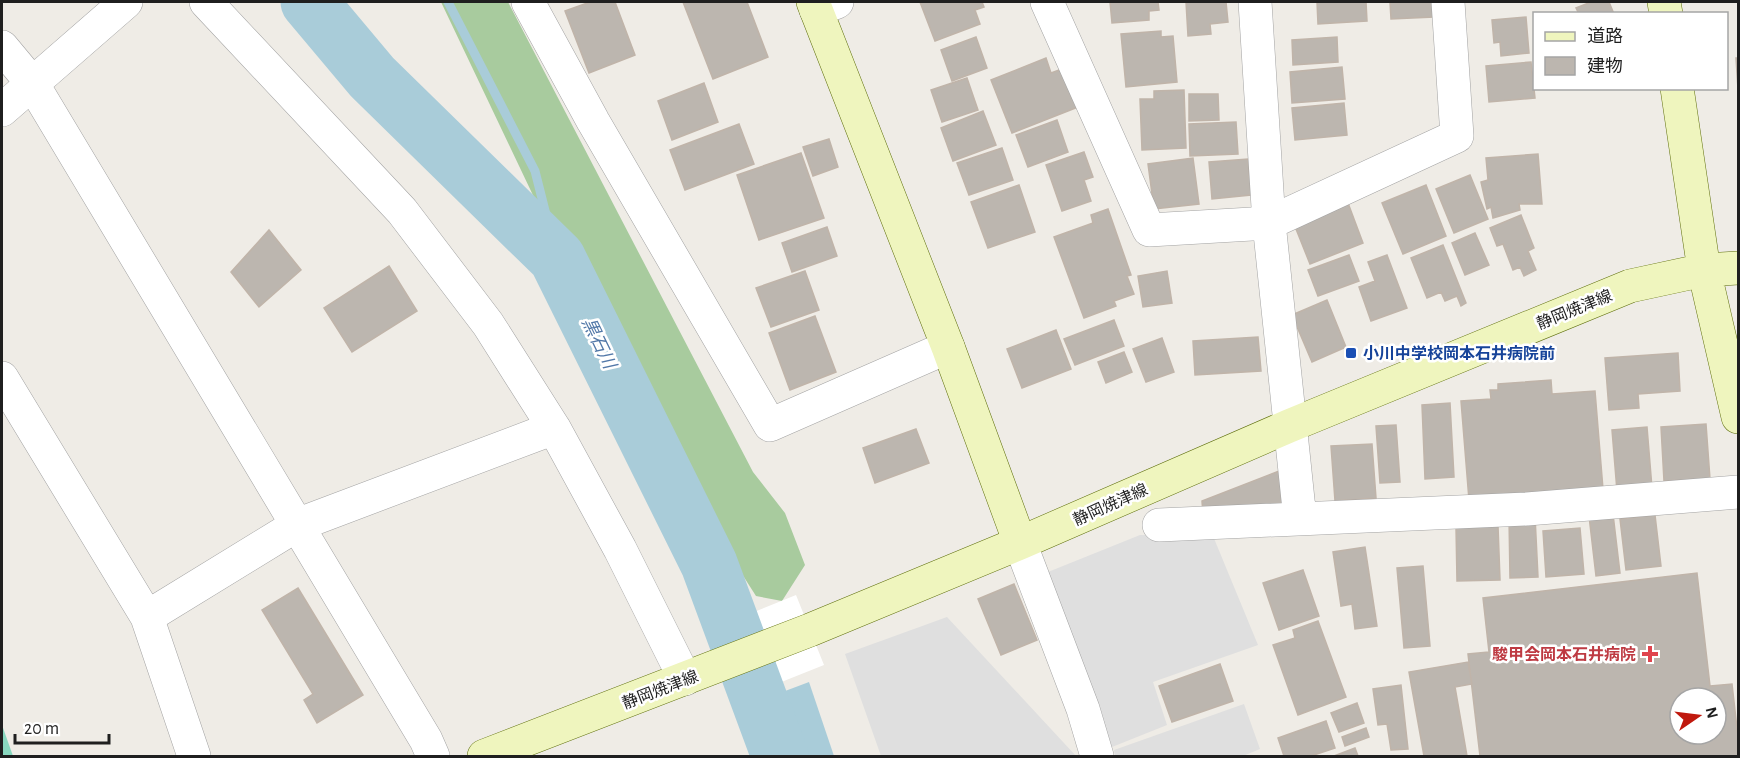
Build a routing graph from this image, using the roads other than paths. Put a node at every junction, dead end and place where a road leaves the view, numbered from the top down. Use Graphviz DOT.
graph roads {
  1 [pos="126,2"];
  2 [pos="206,2"];
  3 [pos="528,2"];
  4 [pos="1047,2"];
  5 [pos="1255,2"];
  6 [pos="1448,2"];
  7 [pos="822,4"];
  8 [pos="2,47"];
  9 [pos="32,83"];
  10 [pos="1677,90"];
  11 [pos="2,110"];
  12 [pos="1269,223"];
  13 [pos="1738,268"];
  14 [pos="1704,270"];
  15 [pos="948,347"];
  16 [pos="2,378"];
  17 [pos="1738,417"];
  18 [pos="1289,426"];
  19 [pos="554,428"];
  20 [pos="1738,492"];
  21 [pos="1300,519"];
  22 [pos="297,525"];
  23 [pos="1159,525"];
  24 [pos="1020,543"];
  25 [pos="147,617"];
  26 [pos="686,679"];
  27 [pos="194,756"];
  28 [pos="433,756"];
  29 [pos="484,756"];
  30 [pos="1097,756"];
  1 -- 9 [label="street"];
  2 -- 19 [label="street"];
  3 -- 15 [label="street"];
  4 -- 12 [label="street"];
  5 -- 12 [label="street"];
  6 -- 12 [label="street"];
  7 -- 15 [label="main road"];
  8 -- 9 [label="street"];
  9 -- 11 [label="street"];
  9 -- 22 [label="street"];
  10 -- 14 [label="main road"];
  12 -- 18 [label="street"];
  13 -- 14 [label="main road, 静岡焼津線"];
  14 -- 17 [label="main road"];
  14 -- 18 [label="main road, 静岡焼津線"];
  15 -- 24 [label="main road"];
  16 -- 25 [label="street"];
  18 -- 21 [label="street"];
  18 -- 24 [label="main road, 静岡焼津線"];
  19 -- 22 [label="street"];
  19 -- 26 [label="street"];
  20 -- 21 [label="street"];
  21 -- 23 [label="street"];
  22 -- 25 [label="street"];
  22 -- 28 [label="street"];
  24 -- 26 [label="main road, 静岡焼津線"];
  24 -- 30 [label="street"];
  25 -- 27 [label="street"];
  26 -- 29 [label="main road, 静岡焼津線"];
}
